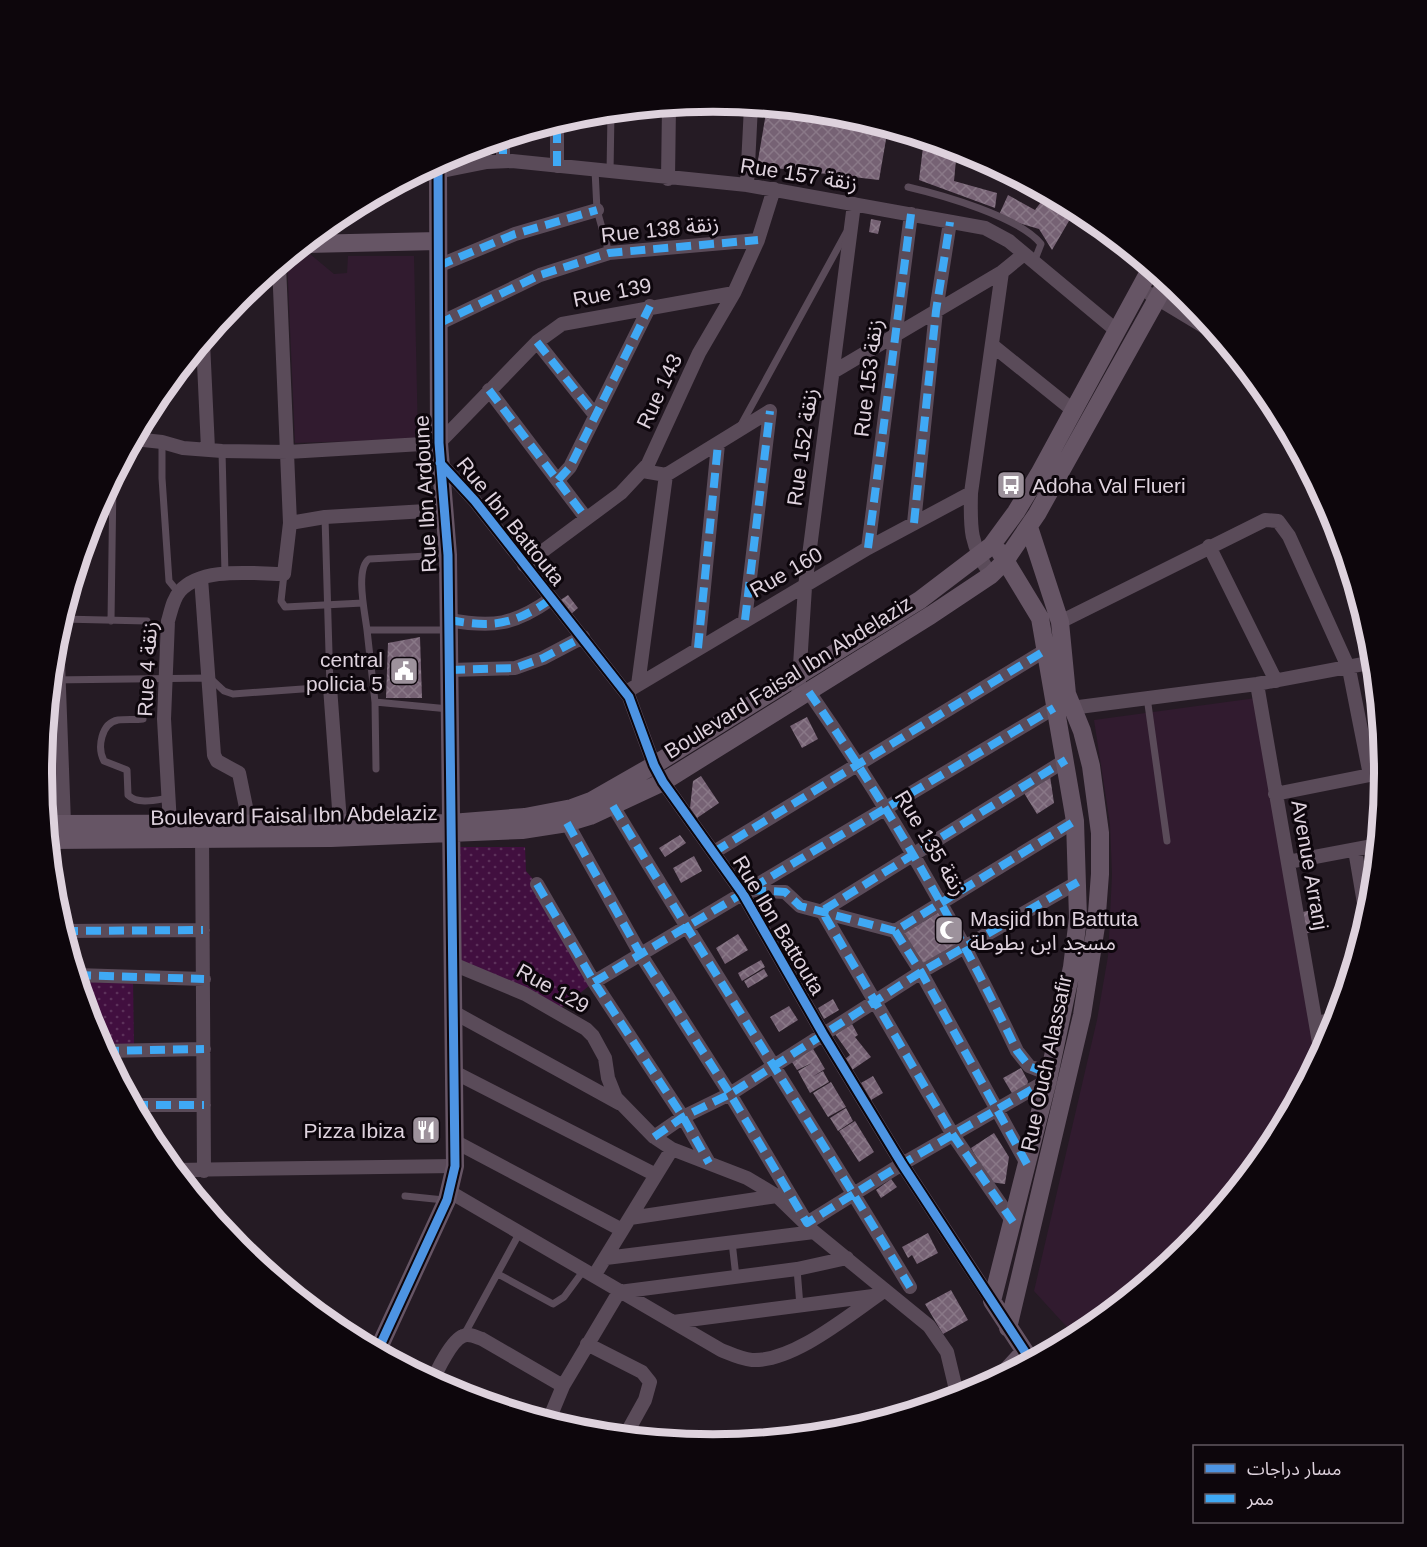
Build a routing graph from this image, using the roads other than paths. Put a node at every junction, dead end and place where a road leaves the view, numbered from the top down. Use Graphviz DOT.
graph roads {
  1 [pos="669,114"];
  2 [pos="751,114"];
  3 [pos="611,121"];
  4 [pos="557,132"];
  5 [pos="503,147"];
  6 [pos="503,161"];
  7 [pos="454,166"];
  8 [pos="557,166"];
  9 [pos="595,170"];
  10 [pos="438,173"];
  11 [pos="610,173"];
  12 [pos="668,179"];
  13 [pos="747,185"];
  14 [pos="908,187"];
  15 [pos="774,189"];
  16 [pos="854,204"];
  17 [pos="597,210"];
  18 [pos="911,214"];
  19 [pos="950,222"];
  20 [pos="850,225"];
  21 [pos="758,240"];
  22 [pos="438,241"];
  23 [pos="318,244"];
  24 [pos="609,253"];
  25 [pos="1029,258"];
  26 [pos="438,266"];
  27 [pos="1002,272"];
  28 [pos="1147,275"];
  29 [pos="280,276"];
  30 [pos="1141,286"];
  31 [pos="1163,289"];
  32 [pos="734,292"];
  33 [pos="1157,300"];
  34 [pos="650,306"];
  35 [pos="936,311"];
  36 [pos="1196,322"];
  37 [pos="438,324"];
  38 [pos="1117,331"];
  39 [pos="894,334"];
  40 [pos="537,342"];
  41 [pos="992,345"];
  42 [pos="204,353"];
  43 [pos="833,372"];
  44 [pos="489,390"];
  45 [pos="1074,411"];
  46 [pos="595,416"];
  47 [pos="739,429"];
  48 [pos="144,438"];
  49 [pos="162,442"];
  50 [pos="439,443"];
  51 [pos="717,444"];
  52 [pos="215,450"];
  53 [pos="288,452"];
  54 [pos="440,463"];
  55 [pos="643,471"];
  56 [pos="666,475"];
  57 [pos="558,480"];
  58 [pos="971,493"];
  59 [pos="113,499"];
  60 [pos="443,510"];
  61 [pos="325,517"];
  62 [pos="586,518"];
  63 [pos="290,523"];
  64 [pos="914,523"];
  65 [pos="1029,526"];
  66 [pos="994,542"];
  67 [pos="1209,546"];
  68 [pos="868,548"];
  69 [pos="447,555"];
  70 [pos="978,557"];
  71 [pos="1005,561"];
  72 [pos="524,565"];
  73 [pos="284,574"];
  74 [pos="225,575"];
  75 [pos="991,575"];
  76 [pos="201,578"];
  77 [pos="805,586"];
  78 [pos="178,592"];
  79 [pos="551,599"];
  80 [pos="363,603"];
  81 [pos="328,606"];
  82 [pos="71,619"];
  83 [pos="745,620"];
  84 [pos="111,621"];
  85 [pos="147,621"];
  86 [pos="1060,622"];
  87 [pos="449,625"];
  88 [pos="367,630"];
  89 [pos="583,637"];
  90 [pos="698,648"];
  91 [pos="1046,650"];
  92 [pos="1365,664"];
  93 [pos="1349,669"];
  94 [pos="450,670"];
  95 [pos="800,672"];
  96 [pos="165,677"];
  97 [pos="210,678"];
  98 [pos="59,680"];
  99 [pos="1276,681"];
  100 [pos="1257,684"];
  101 [pos="330,687"];
  102 [pos="632,689"];
  103 [pos="803,695"];
  104 [pos="1147,697"];
  105 [pos="375,702"];
  106 [pos="1062,708"];
  107 [pos="449,709"];
  108 [pos="55,717"];
  109 [pos="143,719"];
  110 [pos="1066,759"];
  111 [pos="858,763"];
  112 [pos="654,765"];
  113 [pos="376,769"];
  114 [pos="1374,774"];
  115 [pos="1370,775"];
  116 [pos="663,782"];
  117 [pos="1275,794"];
  118 [pos="168,798"];
  119 [pos="613,806"];
  120 [pos="886,808"];
  121 [pos="1075,821"];
  122 [pos="249,822"];
  123 [pos="340,822"];
  124 [pos="567,823"];
  125 [pos="56,824"];
  126 [pos="170,824"];
  127 [pos="451,829"];
  128 [pos="202,832"];
  129 [pos="56,840"];
  130 [pos="1167,842"];
  131 [pos="1370,847"];
  132 [pos="1355,850"];
  133 [pos="714,852"];
  134 [pos="914,853"];
  135 [pos="1288,862"];
  136 [pos="1078,882"];
  137 [pos="537,884"];
  138 [pos="747,892"];
  139 [pos="1363,897"];
  140 [pos="942,901"];
  141 [pos="822,911"];
  142 [pos="686,927"];
  143 [pos="72,930"];
  144 [pos="203,930"];
  145 [pos="895,931"];
  146 [pos="966,946"];
  147 [pos="641,955"];
  148 [pos="453,964"];
  149 [pos="921,972"];
  150 [pos="85,975"];
  151 [pos="204,979"];
  152 [pos="594,982"];
  153 [pos="876,1000"];
  154 [pos="455,1013"];
  155 [pos="1326,1021"];
  156 [pos="1317,1023"];
  157 [pos="823,1034"];
  158 [pos="1319,1037"];
  159 [pos="204,1049"];
  160 [pos="115,1053"];
  161 [pos="775,1064"];
  162 [pos="456,1073"];
  163 [pos="1049,1077"];
  164 [pos="730,1094"];
  165 [pos="142,1105"];
  166 [pos="204,1105"];
  167 [pos="624,1106"];
  168 [pos="995,1112"];
  169 [pos="683,1117"];
  170 [pos="953,1135"];
  171 [pos="654,1137"];
  172 [pos="456,1142"];
  173 [pos="672,1149"];
  174 [pos="709,1163"];
  175 [pos="902,1164"];
  176 [pos="1027,1164"];
  177 [pos="455,1166"];
  178 [pos="185,1170"];
  179 [pos="204,1171"];
  180 [pos="656,1175"];
  181 [pos="855,1194"];
  182 [pos="405,1196"];
  183 [pos="448,1196"];
  184 [pos="777,1196"];
  185 [pos="630,1218"];
  186 [pos="1014,1221"];
  187 [pos="810,1228"];
  188 [pos="622,1230"];
  189 [pos="520,1232"];
  190 [pos="732,1242"];
  191 [pos="606,1258"];
  192 [pos="847,1258"];
  193 [pos="797,1269"];
  194 [pos="589,1273"];
  195 [pos="498,1274"];
  196 [pos="736,1277"];
  197 [pos="910,1287"];
  198 [pos="618,1292"];
  199 [pos="881,1294"];
  200 [pos="992,1301"];
  201 [pos="800,1306"];
  202 [pos="673,1322"];
  203 [pos="1008,1328"];
  204 [pos="463,1336"];
  205 [pos="380,1344"];
  206 [pos="587,1344"];
  207 [pos="1027,1355"];
  208 [pos="437,1373"];
  209 [pos="563,1386"];
  210 [pos="956,1388"];
  211 [pos="551,1414"];
  212 [pos="629,1429"];
  1 -- 12 [label="street"];
  2 -- 13 [label="street"];
  3 -- 11 [label="lane"];
  4 -- 8 [label="street"];
  5 -- 6 [label="street"];
  6 -- 7 [label="street, Rue 157 زنقة"];
  6 -- 8 [label="street, Rue 157 زنقة"];
  8 -- 9 [label="street, Rue 157 زنقة"];
  9 -- 11 [label="street, Rue 157 زنقة"];
  9 -- 17 [label="lane"];
  10 -- 22 [label="street, Rue Ibn Ardoune"];
  11 -- 12 [label="street, Rue 157 زنقة"];
  12 -- 13 [label="street, Rue 157 زنقة"];
  13 -- 15 [label="street, Rue 157 زنقة"];
  14 -- 25 [label="lane"];
  15 -- 16 [label="street, Rue 157 زنقة"];
  15 -- 21 [label="street, Rue 143"];
  16 -- 18 [label="street, Rue 157 زنقة"];
  16 -- 20 [label="street, Rue 152 زنقة"];
  17 -- 24 [label="lane"];
  17 -- 26 [label="street"];
  18 -- 19 [label="street, Rue 157 زنقة"];
  18 -- 39 [label="street, Rue 153 زنقة"];
  19 -- 25 [label="street, Rue 157 زنقة"];
  19 -- 35 [label="street"];
  20 -- 43 [label="street, Rue 152 زنقة"];
  20 -- 47 [label="lane"];
  21 -- 24 [label="street, Rue 138 زنقة"];
  21 -- 32 [label="street, Rue 143"];
  22 -- 23 [label="street"];
  22 -- 26 [label="street, Rue Ibn Ardoune"];
  24 -- 37 [label="street, Rue 138 زنقة"];
  25 -- 27 [label="street"];
  25 -- 38 [label="street, Rue 157 زنقة"];
  26 -- 37 [label="street, Rue Ibn Ardoune"];
  27 -- 35 [label="street"];
  27 -- 41 [label="street"];
  28 -- 30 [label="street, Boulevard Faisal Ibn Abdelaziz"];
  29 -- 53 [label="street"];
  30 -- 33 [label="street"];
  30 -- 38 [label="street, Boulevard Faisal Ibn Abdelaziz"];
  31 -- 33 [label="street, Boulevard Faisal Ibn Abdelaziz"];
  32 -- 34 [label="street, Rue 139"];
  32 -- 55 [label="street, Rue 143"];
  33 -- 36 [label="street"];
  33 -- 65 [label="street, Boulevard Faisal Ibn Abdelaziz"];
  34 -- 40 [label="street, Rue 139"];
  34 -- 46 [label="street"];
  35 -- 39 [label="street"];
  35 -- 64 [label="street"];
  37 -- 50 [label="street, Rue Ibn Ardoune"];
  38 -- 45 [label="street, Boulevard Faisal Ibn Abdelaziz"];
  39 -- 43 [label="street"];
  39 -- 68 [label="street, Rue 153 زنقة"];
  40 -- 44 [label="street, Rue 139"];
  40 -- 46 [label="street"];
  41 -- 45 [label="street"];
  41 -- 58 [label="street"];
  42 -- 52 [label="street"];
  43 -- 77 [label="street, Rue 152 زنقة"];
  44 -- 50 [label="street, Rue 139"];
  44 -- 57 [label="street"];
  45 -- 66 [label="street, Boulevard Faisal Ibn Abdelaziz"];
  46 -- 57 [label="street"];
  47 -- 51 [label="street"];
  47 -- 83 [label="street"];
  48 -- 49 [label="street"];
  49 -- 52 [label="street"];
  49 -- 78 [label="lane"];
  50 -- 53 [label="street"];
  50 -- 54 [label="street, Rue Ibn Ardoune"];
  51 -- 56 [label="street"];
  51 -- 90 [label="street"];
  52 -- 53 [label="street"];
  52 -- 74 [label="lane"];
  53 -- 63 [label="street"];
  54 -- 60 [label="street, Rue Ibn Ardoune"];
  54 -- 72 [label="street, Rue Ibn Battouta"];
  55 -- 56 [label="street"];
  55 -- 62 [label="street, Rue 143"];
  56 -- 102 [label="street"];
  57 -- 62 [label="street"];
  58 -- 64 [label="street, Rue 160"];
  58 -- 70 [label="street"];
  59 -- 84 [label="lane"];
  60 -- 61 [label="street"];
  60 -- 69 [label="street, Rue Ibn Ardoune"];
  61 -- 63 [label="street"];
  61 -- 81 [label="lane"];
  62 -- 72 [label="street, Rue 143"];
  63 -- 73 [label="street"];
  64 -- 68 [label="street, Rue 160"];
  65 -- 71 [label="street, Boulevard Faisal Ibn Abdelaziz"];
  65 -- 86 [label="street, Rue Ouch Alassafir"];
  66 -- 70 [label="street, Boulevard Faisal Ibn Abdelaziz"];
  66 -- 71 [label="street, Rue Ouch Alassafir"];
  67 -- 86 [label="street"];
  67 -- 93 [label="street"];
  67 -- 99 [label="street"];
  68 -- 77 [label="street, Rue 160"];
  69 -- 80 [label="lane"];
  69 -- 87 [label="street, Rue Ibn Ardoune"];
  70 -- 75 [label="street"];
  70 -- 95 [label="street, Boulevard Faisal Ibn Abdelaziz"];
  71 -- 75 [label="street, Boulevard Faisal Ibn Abdelaziz"];
  71 -- 91 [label="street, Rue Ouch Alassafir"];
  72 -- 79 [label="street, Rue Ibn Battouta"];
  73 -- 74 [label="street"];
  73 -- 81 [label="lane"];
  74 -- 76 [label="street"];
  75 -- 103 [label="street, Boulevard Faisal Ibn Abdelaziz"];
  76 -- 78 [label="street"];
  76 -- 97 [label="street"];
  77 -- 83 [label="street, Rue 160"];
  77 -- 95 [label="street, Rue 152 زنقة"];
  78 -- 96 [label="street, Rue 4 زنقة"];
  79 -- 87 [label="street"];
  79 -- 89 [label="street, Rue Ibn Battouta"];
  80 -- 81 [label="lane"];
  80 -- 88 [label="lane"];
  81 -- 101 [label="lane"];
  82 -- 84 [label="lane"];
  83 -- 90 [label="street, Rue 160"];
  84 -- 85 [label="lane"];
  86 -- 106 [label="street, Rue Ouch Alassafir"];
  87 -- 88 [label="lane"];
  87 -- 94 [label="street, Rue Ibn Ardoune"];
  88 -- 105 [label="lane"];
  89 -- 94 [label="street"];
  89 -- 102 [label="street, Rue Ibn Battouta"];
  90 -- 102 [label="street, Rue 160"];
  91 -- 106 [label="street, Rue Ouch Alassafir"];
  91 -- 111 [label="street"];
  92 -- 93 [label="street"];
  93 -- 99 [label="street"];
  93 -- 115 [label="street"];
  94 -- 107 [label="street, Rue Ibn Ardoune"];
  95 -- 103 [label="street, Rue 152 زنقة"];
  95 -- 112 [label="street, Boulevard Faisal Ibn Abdelaziz"];
  96 -- 97 [label="lane"];
  96 -- 98 [label="lane"];
  96 -- 118 [label="street, Rue 4 زنقة"];
  97 -- 101 [label="lane"];
  97 -- 122 [label="street"];
  99 -- 100 [label="street"];
  100 -- 104 [label="street"];
  100 -- 117 [label="street, Avenue Arranj"];
  101 -- 123 [label="street"];
  102 -- 112 [label="street, Rue Ibn Battouta"];
  103 -- 111 [label="street, Rue 135 زنقة"];
  103 -- 116 [label="street, Boulevard Faisal Ibn Abdelaziz"];
  104 -- 106 [label="street"];
  104 -- 130 [label="lane"];
  105 -- 107 [label="lane"];
  105 -- 113 [label="lane"];
  106 -- 110 [label="street, Rue Ouch Alassafir"];
  106 -- 120 [label="street"];
  106 -- 203 [label="street, Rue Ouch Alassafir"];
  107 -- 127 [label="street, Rue Ibn Ardoune"];
  108 -- 125 [label="street"];
  109 -- 118 [label="lane"];
  110 -- 121 [label="street, Rue Ouch Alassafir"];
  110 -- 134 [label="street"];
  111 -- 120 [label="street, Rue 135 زنقة"];
  111 -- 133 [label="street"];
  112 -- 116 [label="street, Rue Ibn Battouta"];
  112 -- 127 [label="street, Boulevard Faisal Ibn Abdelaziz"];
  114 -- 115 [label="street"];
  115 -- 117 [label="street"];
  116 -- 119 [label="street, Boulevard Faisal Ibn Abdelaziz"];
  116 -- 133 [label="street, Rue Ibn Battouta"];
  117 -- 135 [label="street, Avenue Arranj"];
  118 -- 126 [label="street, Rue 4 زنقة"];
  119 -- 124 [label="street, Boulevard Faisal Ibn Abdelaziz"];
  119 -- 142 [label="street"];
  120 -- 134 [label="street, Rue 135 زنقة"];
  120 -- 138 [label="street"];
  121 -- 136 [label="street, Rue Ouch Alassafir"];
  121 -- 140 [label="street"];
  122 -- 123 [label="street, Boulevard Faisal Ibn Abdelaziz"];
  122 -- 128 [label="street, Boulevard Faisal Ibn Abdelaziz"];
  123 -- 127 [label="street, Boulevard Faisal Ibn Abdelaziz"];
  124 -- 127 [label="street, Boulevard Faisal Ibn Abdelaziz"];
  124 -- 147 [label="street"];
  125 -- 126 [label="street, Boulevard Faisal Ibn Abdelaziz"];
  126 -- 128 [label="street, Boulevard Faisal Ibn Abdelaziz"];
  127 -- 128 [label="street, Boulevard Faisal Ibn Abdelaziz"];
  127 -- 148 [label="street, Rue Ibn Ardoune"];
  128 -- 129 [label="street, Boulevard Faisal Ibn Abdelaziz"];
  128 -- 144 [label="street"];
  131 -- 132 [label="street"];
  132 -- 135 [label="street"];
  132 -- 139 [label="street"];
  133 -- 138 [label="street, Rue Ibn Battouta"];
  134 -- 140 [label="street, Rue 135 زنقة"];
  134 -- 141 [label="street"];
  135 -- 156 [label="street, Avenue Arranj"];
  136 -- 146 [label="street"];
  136 -- 163 [label="street, Rue Ouch Alassafir"];
  137 -- 152 [label="street"];
  138 -- 141 [label="street"];
  138 -- 142 [label="street"];
  138 -- 157 [label="street, Rue Ibn Battouta"];
  140 -- 145 [label="street"];
  140 -- 146 [label="street, Rue 135 زنقة"];
  141 -- 145 [label="street"];
  141 -- 153 [label="street"];
  142 -- 147 [label="street"];
  142 -- 161 [label="street"];
  143 -- 144 [label="street"];
  144 -- 151 [label="street"];
  145 -- 149 [label="street"];
  146 -- 149 [label="street"];
  146 -- 163 [label="street, Rue 135 زنقة"];
  147 -- 152 [label="street"];
  147 -- 164 [label="street"];
  148 -- 154 [label="street, Rue Ibn Ardoune"];
  148 -- 167 [label="street, Rue 129"];
  149 -- 153 [label="street"];
  149 -- 168 [label="street"];
  150 -- 151 [label="street"];
  151 -- 159 [label="street"];
  152 -- 169 [label="street"];
  153 -- 157 [label="street"];
  153 -- 170 [label="street"];
  154 -- 162 [label="street, Rue Ibn Ardoune"];
  154 -- 167 [label="street"];
  155 -- 156 [label="street"];
  156 -- 158 [label="street, Avenue Arranj"];
  157 -- 161 [label="street"];
  157 -- 175 [label="street, Rue Ibn Battouta"];
  159 -- 160 [label="street"];
  159 -- 166 [label="street"];
  161 -- 164 [label="street"];
  161 -- 181 [label="street"];
  162 -- 172 [label="street, Rue Ibn Ardoune"];
  162 -- 180 [label="street"];
  163 -- 168 [label="street"];
  163 -- 176 [label="street, Rue Ouch Alassafir"];
  164 -- 169 [label="street"];
  164 -- 187 [label="street"];
  165 -- 166 [label="street"];
  166 -- 179 [label="street"];
  167 -- 171 [label="street, Rue 129"];
  168 -- 170 [label="street"];
  168 -- 176 [label="street"];
  169 -- 171 [label="street"];
  169 -- 174 [label="street"];
  170 -- 175 [label="street"];
  170 -- 186 [label="street"];
  171 -- 173 [label="street, Rue 129"];
  172 -- 177 [label="street, Rue Ibn Ardoune"];
  172 -- 188 [label="street"];
  173 -- 174 [label="street, Rue 129"];
  173 -- 180 [label="street"];
  174 -- 184 [label="street, Rue 129"];
  175 -- 181 [label="street"];
  175 -- 200 [label="street, Rue Ibn Battouta"];
  176 -- 186 [label="street, Rue Ouch Alassafir"];
  177 -- 179 [label="street"];
  177 -- 183 [label="street, Rue Ibn Ardoune"];
  178 -- 179 [label="street"];
  180 -- 185 [label="street"];
  181 -- 187 [label="street"];
  181 -- 197 [label="street"];
  182 -- 183 [label="lane"];
  183 -- 189 [label="street"];
  183 -- 205 [label="street, Rue Ibn Ardoune"];
  184 -- 185 [label="street"];
  184 -- 187 [label="street, Rue 129"];
  185 -- 188 [label="street"];
  186 -- 200 [label="street, Rue Ouch Alassafir"];
  187 -- 190 [label="street"];
  187 -- 192 [label="street, Rue 129"];
  188 -- 191 [label="street"];
  189 -- 194 [label="street"];
  189 -- 195 [label="lane"];
  190 -- 191 [label="street"];
  190 -- 196 [label="lane"];
  191 -- 194 [label="street"];
  192 -- 193 [label="street"];
  192 -- 199 [label="street, Rue 129"];
  193 -- 196 [label="street"];
  193 -- 201 [label="lane"];
  194 -- 195 [label="lane"];
  194 -- 198 [label="street"];
  195 -- 204 [label="lane"];
  196 -- 198 [label="street"];
  198 -- 202 [label="street"];
  198 -- 206 [label="street"];
  199 -- 201 [label="street"];
  199 -- 202 [label="street"];
  199 -- 210 [label="street, Rue 129"];
  200 -- 203 [label="street, Rue Ibn Battouta"];
  201 -- 202 [label="street"];
  203 -- 207 [label="street, Rue Ibn Battouta"];
  204 -- 208 [label="street"];
  204 -- 209 [label="street"];
  206 -- 209 [label="street"];
  206 -- 212 [label="street"];
  209 -- 211 [label="street"];
}
